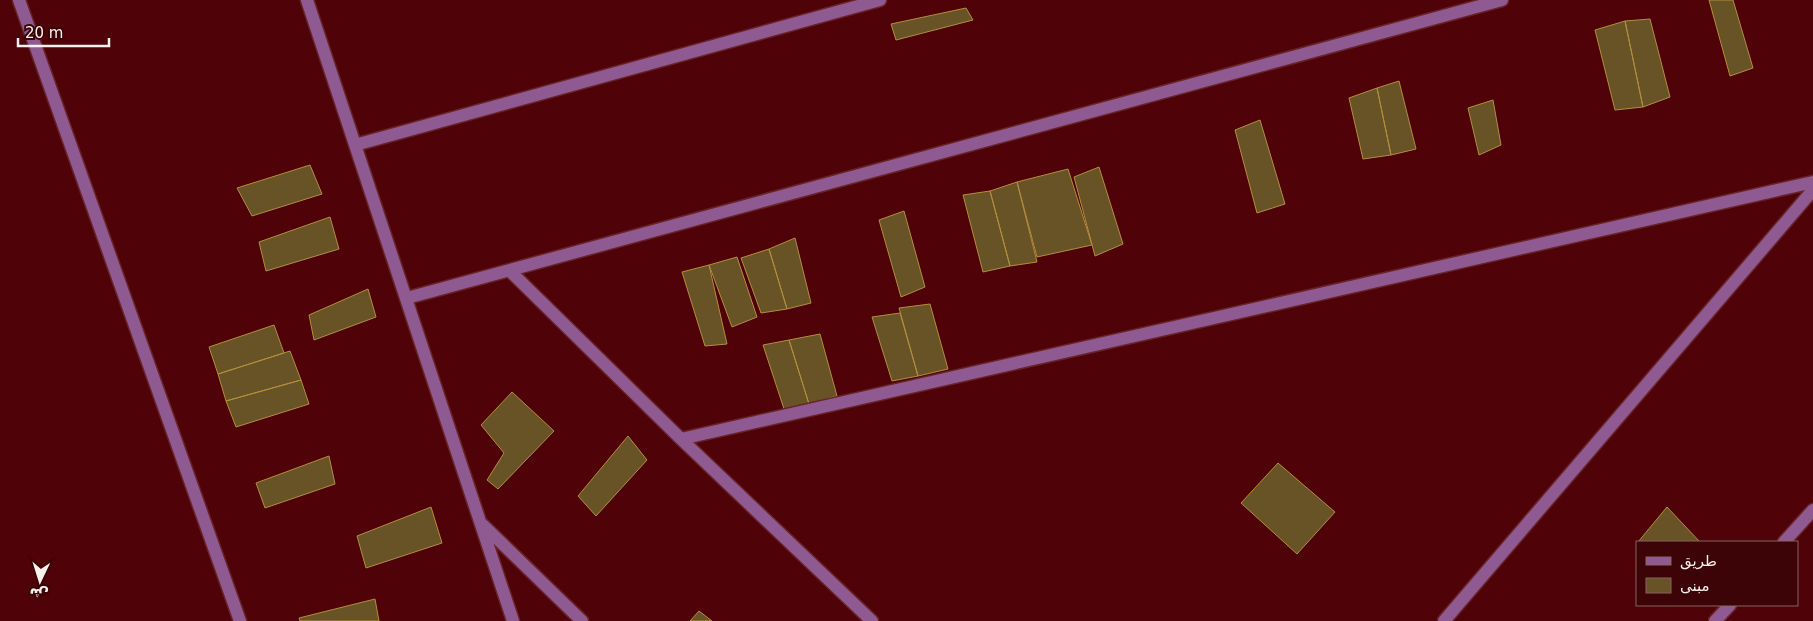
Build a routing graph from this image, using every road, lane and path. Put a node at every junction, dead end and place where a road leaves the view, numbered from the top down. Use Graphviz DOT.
graph roads {
  1 [pos="19,0"];
  2 [pos="307,0"];
  3 [pos="880,0"];
  4 [pos="1502,0"];
  5 [pos="355,145"];
  6 [pos="1813,182"];
  7 [pos="1813,190"];
  8 [pos="510,270"];
  9 [pos="407,298"];
  10 [pos="681,439"];
  11 [pos="1813,510"];
  12 [pos="482,524"];
  13 [pos="1785,541"];
  14 [pos="1729,606"];
  15 [pos="240,621"];
  16 [pos="513,621"];
  17 [pos="582,621"];
  18 [pos="872,621"];
  19 [pos="1444,621"];
  20 [pos="1716,621"];
  1 -- 15 [label="street"];
  2 -- 5 [label="street"];
  3 -- 5 [label="street"];
  4 -- 8 [label="street"];
  5 -- 9 [label="street"];
  6 -- 10 [label="street"];
  7 -- 19 [label="street"];
  8 -- 9 [label="street"];
  8 -- 10 [label="street"];
  9 -- 12 [label="street"];
  10 -- 18 [label="street"];
  11 -- 13 [label="street"];
  12 -- 16 [label="street"];
  12 -- 17 [label="street"];
  14 -- 20 [label="street"];
}
